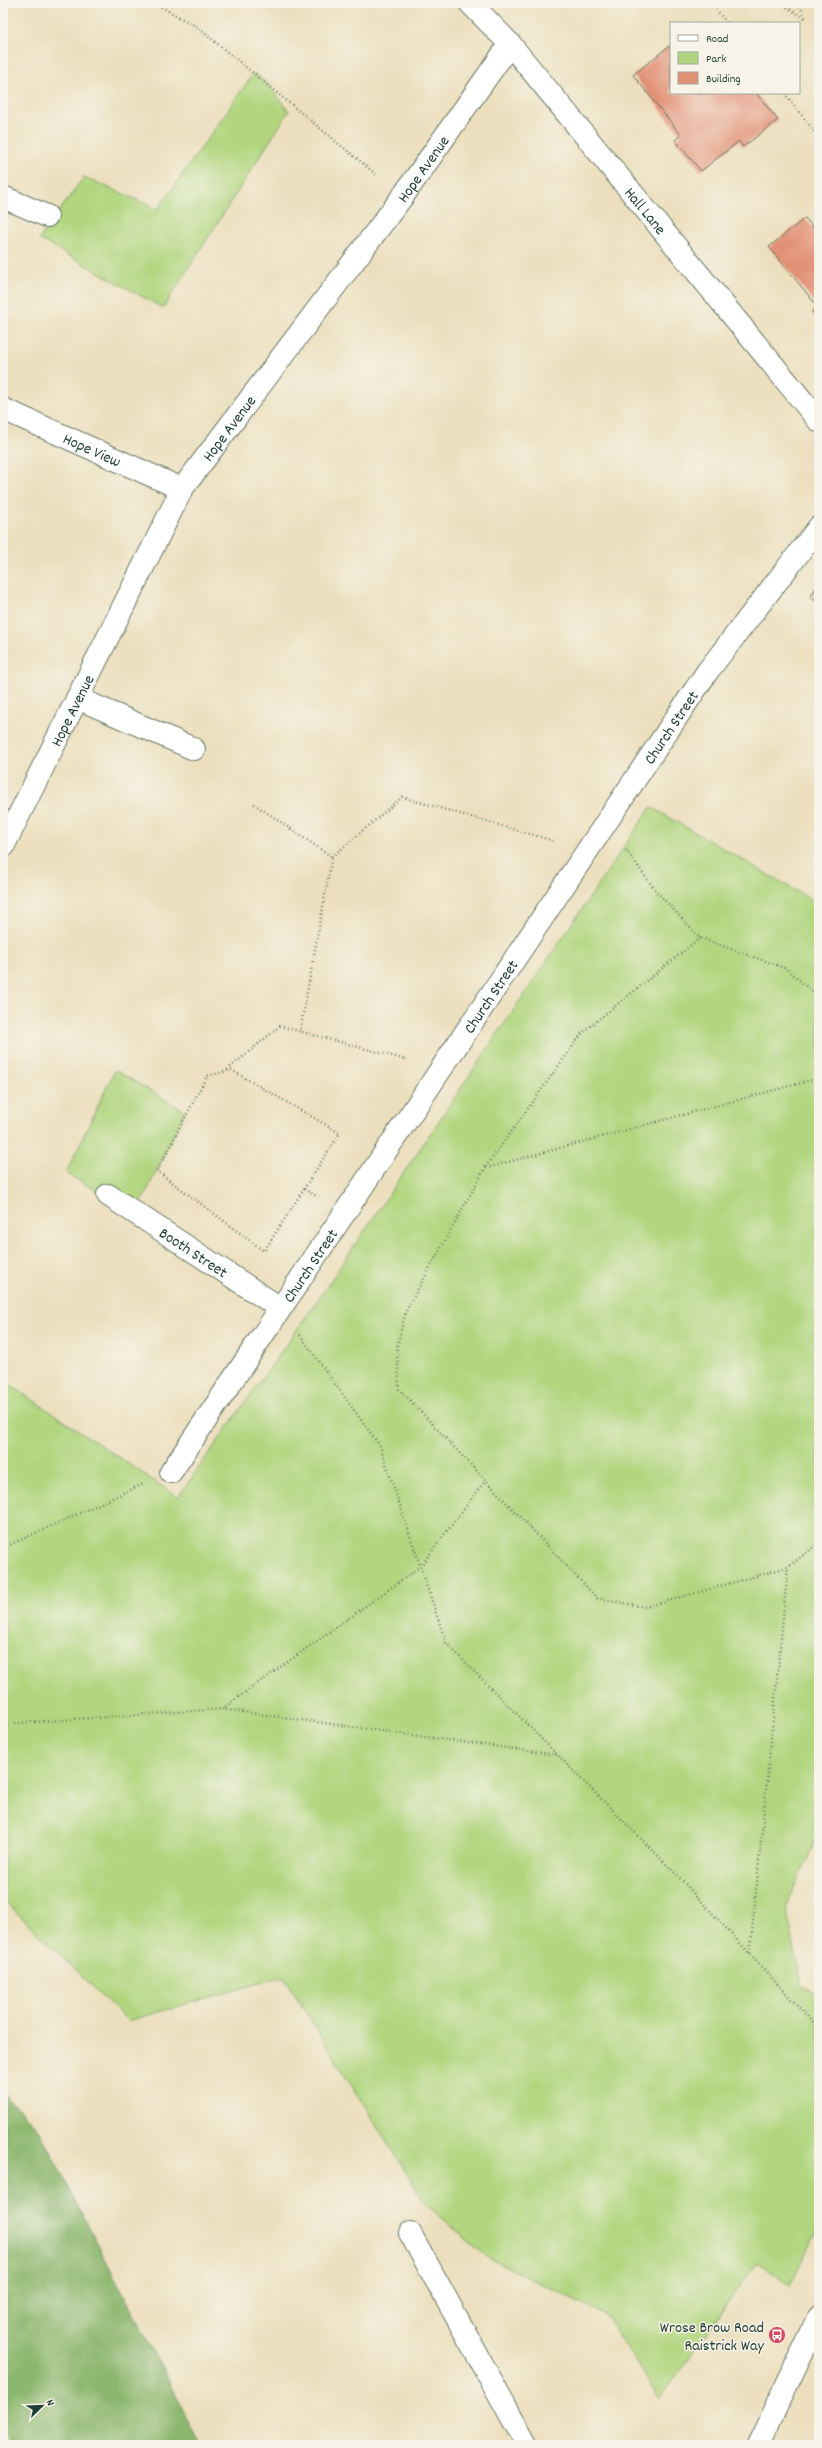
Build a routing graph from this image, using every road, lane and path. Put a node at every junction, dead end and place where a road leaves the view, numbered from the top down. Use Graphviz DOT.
graph roads {
  1 [pos="154,3"];
  2 [pos="470,3"];
  3 [pos="711,3"];
  4 [pos="780,3"];
  5 [pos="798,3"];
  6 [pos="726,22"];
  7 [pos="510,44"];
  8 [pos="785,94"];
  9 [pos="819,137"];
  10 [pos="402,196"];
  11 [pos="3,197"];
  12 [pos="47,216"];
  13 [pos="3,409"];
  14 [pos="819,421"];
  15 [pos="182,489"];
  16 [pos="819,527"];
  17 [pos="77,698"];
  18 [pos="194,749"];
  19 [pos="254,804"];
  20 [pos="606,823"];
  21 [pos="3,847"];
  22 [pos="587,851"];
  23 [pos="332,857"];
  24 [pos="700,938"];
  25 [pos="819,997"];
  26 [pos="300,1031"];
  27 [pos="441,1069"];
  28 [pos="225,1071"];
  29 [pos="819,1078"];
  30 [pos="486,1168"];
  31 [pos="108,1196"];
  32 [pos="280,1308"];
  33 [pos="171,1472"];
  34 [pos="485,1481"];
  35 [pos="819,1543"];
  36 [pos="3,1548"];
  37 [pos="420,1567"];
  38 [pos="788,1567"];
  39 [pos="222,1709"];
  40 [pos="3,1724"];
  41 [pos="557,1755"];
  42 [pos="749,1954"];
  43 [pos="819,2029"];
  44 [pos="410,2233"];
  45 [pos="819,2317"];
  46 [pos="765,2442"];
  47 [pos="527,2445"];
  1 -- 10 [label="path"];
  2 -- 7 [label="street, Hall Lane"];
  3 -- 6 [label="path"];
  4 -- 5 [label="path"];
  7 -- 10 [label="street, Hope Avenue"];
  7 -- 14 [label="street, Hall Lane"];
  8 -- 9 [label="path"];
  10 -- 15 [label="street, Hope Avenue"];
  11 -- 12 [label="street"];
  13 -- 15 [label="street, Hope View"];
  15 -- 17 [label="street, Hope Avenue"];
  16 -- 20 [label="street, Church Street"];
  17 -- 18 [label="street"];
  17 -- 21 [label="street, Hope Avenue"];
  19 -- 23 [label="path"];
  20 -- 22 [label="street, Church Street"];
  20 -- 24 [label="path"];
  22 -- 23 [label="path"];
  22 -- 27 [label="street, Church Street"];
  23 -- 26 [label="path"];
  24 -- 25 [label="path"];
  24 -- 30 [label="path"];
  26 -- 27 [label="path"];
  26 -- 28 [label="path"];
  27 -- 32 [label="street, Church Street"];
  28 -- 28 [label="path"];
  29 -- 30 [label="path"];
  30 -- 34 [label="path"];
  31 -- 32 [label="street, Booth Street"];
  32 -- 33 [label="street, Church Street"];
  32 -- 37 [label="path"];
  33 -- 36 [label="path"];
  34 -- 37 [label="path"];
  34 -- 38 [label="path"];
  35 -- 38 [label="path"];
  37 -- 39 [label="path"];
  37 -- 41 [label="path"];
  38 -- 42 [label="path"];
  39 -- 40 [label="path"];
  39 -- 41 [label="path"];
  41 -- 42 [label="path"];
  42 -- 43 [label="path"];
  44 -- 47 [label="street"];
  45 -- 46 [label="street"];
}
